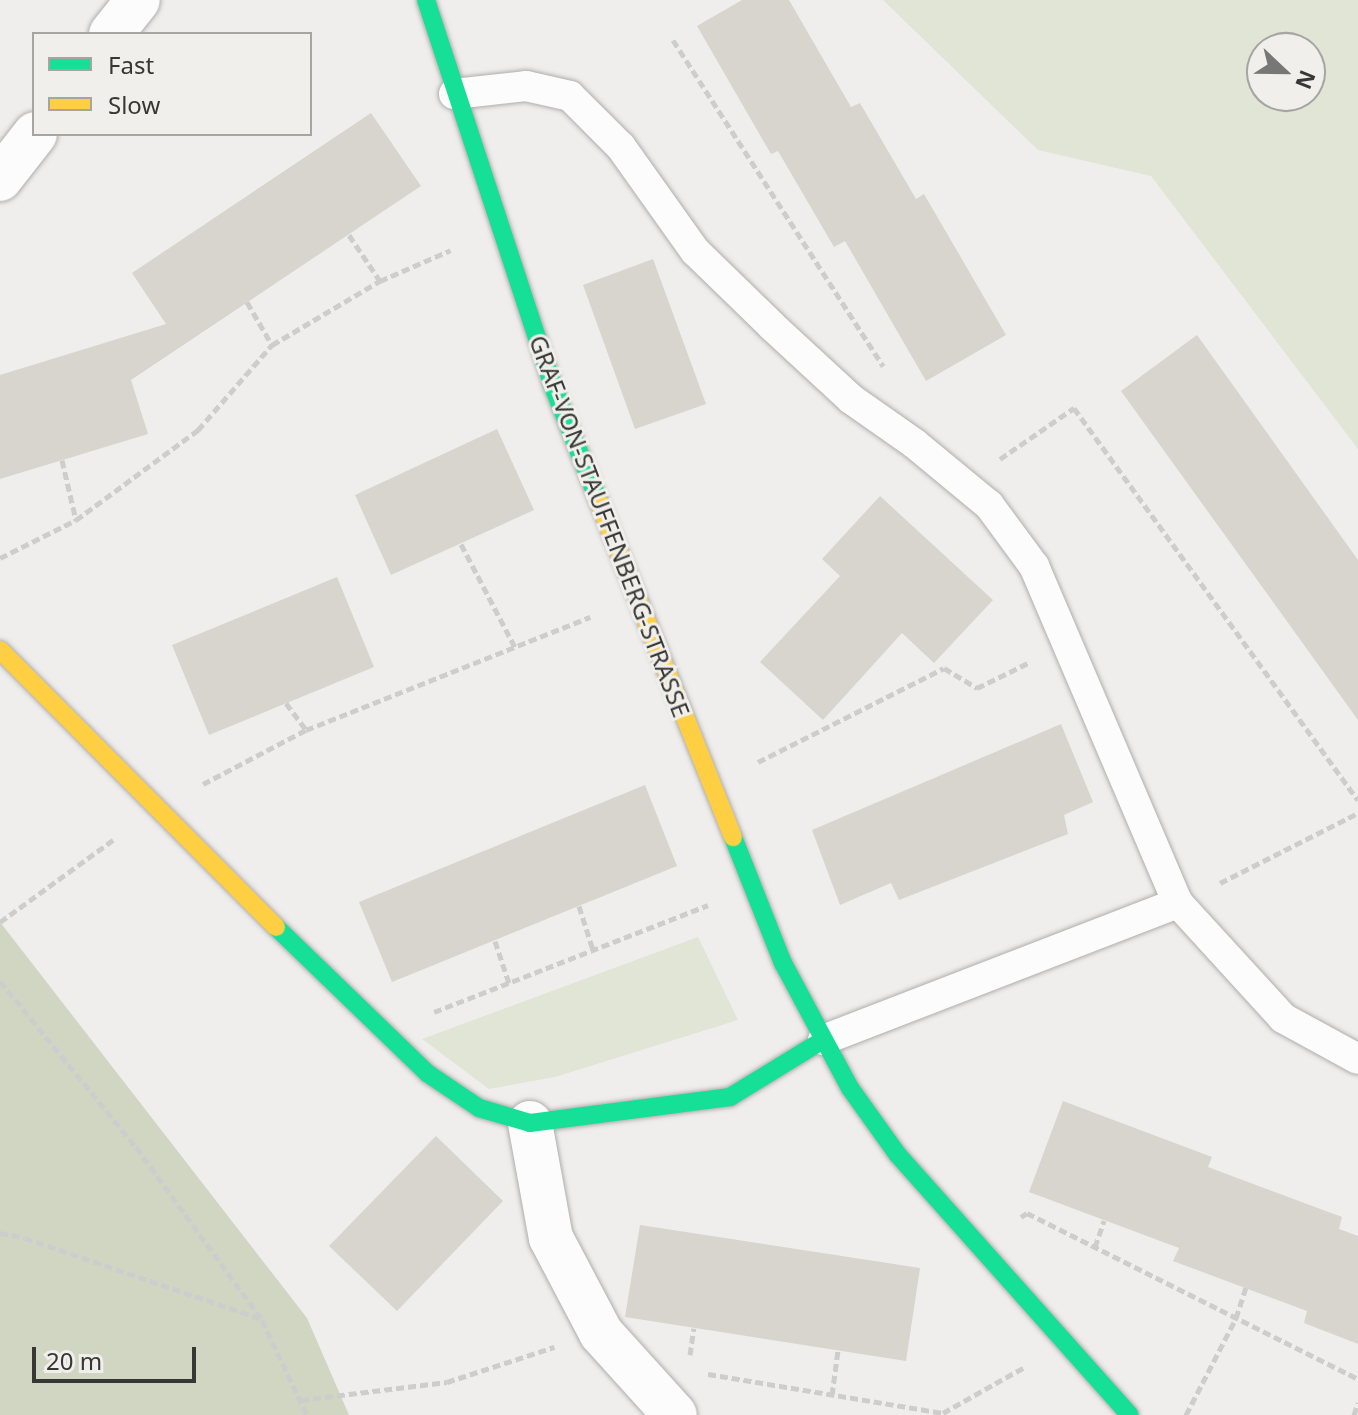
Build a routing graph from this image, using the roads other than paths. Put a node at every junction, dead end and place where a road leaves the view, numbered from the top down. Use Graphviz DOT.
graph roads {
  1 [pos="138,0"];
  2 [pos="426,0"];
  3 [pos="113,32"];
  4 [pos="454,94"];
  5 [pos="33,136"];
  6 [pos="0,179"];
  7 [pos="0,650"];
  8 [pos="1178,903"];
  9 [pos="823,1040"];
  10 [pos="1358,1059"];
  11 [pos="530,1123"];
  12 [pos="675,1415"];
  13 [pos="1130,1415"];
  1 -- 3 [label="street"];
  2 -- 4 [label="street, GRAF-VON-STAUFFENBERG-STRASSE"];
  4 -- 8 [label="lane"];
  4 -- 9 [label="street, GRAF-VON-STAUFFENBERG-STRASSE"];
  5 -- 6 [label="street"];
  7 -- 11 [label="street"];
  8 -- 9 [label="lane"];
  8 -- 10 [label="lane"];
  9 -- 11 [label="street"];
  9 -- 13 [label="street, GRAF-VON-STAUFFENBERG-STRASSE"];
  11 -- 12 [label="street"];
}
